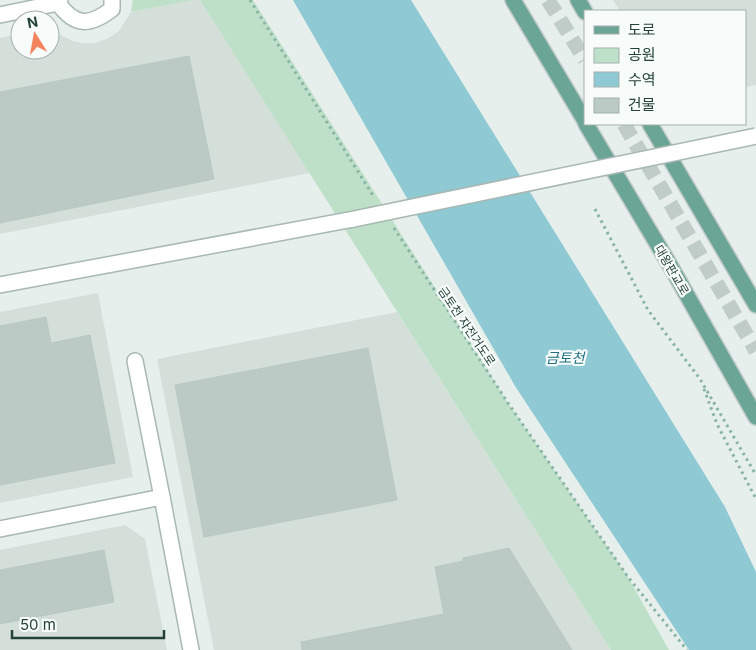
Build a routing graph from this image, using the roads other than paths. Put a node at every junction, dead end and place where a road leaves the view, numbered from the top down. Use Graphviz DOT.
graph roads {
  1 [pos="112,0"];
  2 [pos="513,0"];
  3 [pos="59,2"];
  4 [pos="0,15"];
  5 [pos="584,119"];
  6 [pos="588,125"];
  7 [pos="651,125"];
  8 [pos="756,136"];
  9 [pos="0,285"];
  10 [pos="756,305"];
  11 [pos="135,361"];
  12 [pos="756,417"];
  13 [pos="162,497"];
  14 [pos="0,529"];
  15 [pos="191,650"];
  1 -- 3 [label="street"];
  2 -- 5 [label="main road, 대왕판교로"];
  3 -- 4 [label="street"];
  6 -- 12 [label="main road, 대왕판교로"];
  7 -- 10 [label="main road"];
  8 -- 9 [label="street, bridge"];
  11 -- 13 [label="street"];
  13 -- 14 [label="street"];
  13 -- 15 [label="street"];
}
